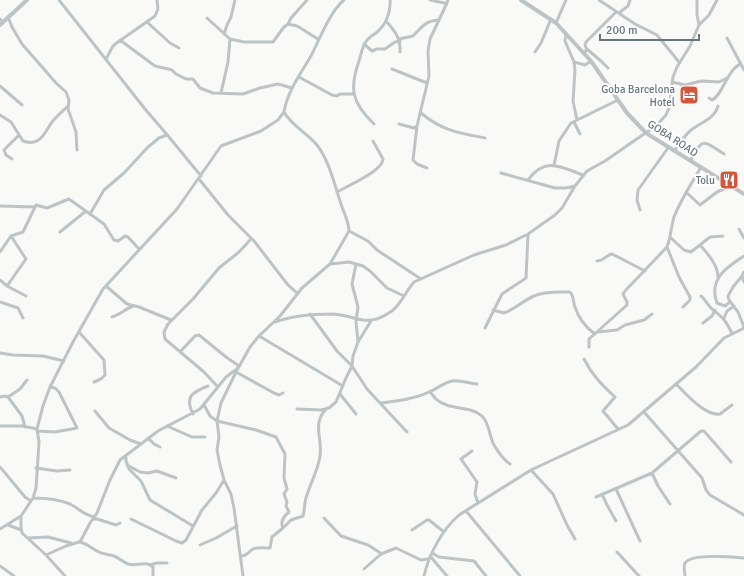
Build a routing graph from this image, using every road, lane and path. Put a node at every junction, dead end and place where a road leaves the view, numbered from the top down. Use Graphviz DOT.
graph roads {
  1 [pos="27,0"];
  2 [pos="59,0"];
  3 [pos="157,0"];
  4 [pos="235,0"];
  5 [pos="307,0"];
  6 [pos="344,0"];
  7 [pos="390,0"];
  8 [pos="430,0"];
  9 [pos="521,0"];
  10 [pos="566,0"];
  11 [pos="599,0"];
  12 [pos="630,0"];
  13 [pos="697,0"];
  14 [pos="717,0"];
  15 [pos="447,1"];
  16 [pos="618,13"];
  17 [pos="8,17"];
  18 [pos="207,18"];
  19 [pos="439,20"];
  20 [pos="551,20"];
  21 [pos="386,21"];
  22 [pos="1,22"];
  23 [pos="147,22"];
  24 [pos="556,23"];
  25 [pos="288,24"];
  26 [pos="699,25"];
  27 [pos="224,34"];
  28 [pos="566,34"];
  29 [pos="727,38"];
  30 [pos="230,39"];
  31 [pos="318,39"];
  32 [pos="120,40"];
  33 [pos="399,40"];
  34 [pos="364,44"];
  35 [pos="179,48"];
  36 [pos="585,51"];
  37 [pos="400,52"];
  38 [pos="534,52"];
  39 [pos="106,59"];
  40 [pos="591,61"];
  41 [pos="574,62"];
  42 [pos="679,62"];
  43 [pos="741,64"];
  44 [pos="608,68"];
  45 [pos="392,69"];
  46 [pos="744,70"];
  47 [pos="299,77"];
  48 [pos="727,78"];
  49 [pos="672,82"];
  50 [pos="427,83"];
  51 [pos="0,86"];
  52 [pos="292,88"];
  53 [pos="221,93"];
  54 [pos="353,94"];
  55 [pos="709,98"];
  56 [pos="618,100"];
  57 [pos="22,105"];
  58 [pos="68,106"];
  59 [pos="718,106"];
  60 [pos="284,112"];
  61 [pos="421,113"];
  62 [pos="0,116"];
  63 [pos="575,121"];
  64 [pos="374,124"];
  65 [pos="399,124"];
  66 [pos="417,126"];
  67 [pos="646,133"];
  68 [pos="580,134"];
  69 [pos="19,135"];
  70 [pos="167,135"];
  71 [pos="485,138"];
  72 [pos="373,140"];
  73 [pos="668,148"];
  74 [pos="77,150"];
  75 [pos="674,151"];
  76 [pos="724,154"];
  77 [pos="12,159"];
  78 [pos="690,161"];
  79 [pos="554,165"];
  80 [pos="701,167"];
  81 [pos="426,168"];
  82 [pos="501,173"];
  83 [pos="583,175"];
  84 [pos="200,177"];
  85 [pos="528,180"];
  86 [pos="575,186"];
  87 [pos="731,186"];
  88 [pos="337,192"];
  89 [pos="687,193"];
  90 [pos="744,194"];
  91 [pos="0,206"];
  92 [pos="35,207"];
  93 [pos="640,210"];
  94 [pos="86,211"];
  95 [pos="90,214"];
  96 [pos="739,230"];
  97 [pos="349,231"];
  98 [pos="60,232"];
  99 [pos="528,234"];
  100 [pos="11,236"];
  101 [pos="723,236"];
  102 [pos="670,238"];
  103 [pos="744,238"];
  104 [pos="251,239"];
  105 [pos="700,245"];
  106 [pos="667,247"];
  107 [pos="139,249"];
  108 [pos="1,250"];
  109 [pos="744,256"];
  110 [pos="597,261"];
  111 [pos="330,264"];
  112 [pos="356,264"];
  113 [pos="645,271"];
  114 [pos="743,274"];
  115 [pos="421,279"];
  116 [pos="717,279"];
  117 [pos="0,280"];
  118 [pos="744,282"];
  119 [pos="7,286"];
  120 [pos="106,286"];
  121 [pos="297,293"];
  122 [pos="26,296"];
  123 [pos="404,296"];
  124 [pos="700,296"];
  125 [pos="0,302"];
  126 [pos="730,302"];
  127 [pos="135,306"];
  128 [pos="734,306"];
  129 [pos="683,307"];
  130 [pos="494,310"];
  131 [pos="715,310"];
  132 [pos="310,314"];
  133 [pos="652,314"];
  134 [pos="112,317"];
  135 [pos="23,318"];
  136 [pos="724,318"];
  137 [pos="357,319"];
  138 [pos="171,320"];
  139 [pos="371,321"];
  140 [pos="273,323"];
  141 [pos="703,323"];
  142 [pos="744,327"];
  143 [pos="485,328"];
  144 [pos="79,332"];
  145 [pos="596,333"];
  146 [pos="732,333"];
  147 [pos="259,336"];
  148 [pos="358,342"];
  149 [pos="589,346"];
  150 [pos="180,352"];
  151 [pos="0,353"];
  152 [pos="584,359"];
  153 [pos="64,361"];
  154 [pos="352,366"];
  155 [pos="239,367"];
  156 [pos="236,372"];
  157 [pos="27,380"];
  158 [pos="94,382"];
  159 [pos="477,384"];
  160 [pos="676,384"];
  161 [pos="208,386"];
  162 [pos="343,386"];
  163 [pos="50,387"];
  164 [pos="218,387"];
  165 [pos="430,392"];
  166 [pos="283,393"];
  167 [pos="340,394"];
  168 [pos="0,397"];
  169 [pos="8,397"];
  170 [pos="381,403"];
  171 [pos="204,405"];
  172 [pos="732,405"];
  173 [pos="327,408"];
  174 [pos="297,409"];
  175 [pos="95,411"];
  176 [pos="644,412"];
  177 [pos="193,414"];
  178 [pos="356,414"];
  179 [pos="217,421"];
  180 [pos="0,426"];
  181 [pos="168,426"];
  182 [pos="25,427"];
  183 [pos="618,429"];
  184 [pos="37,430"];
  185 [pos="407,432"];
  186 [pos="205,437"];
  187 [pos="148,438"];
  188 [pos="140,444"];
  189 [pos="160,447"];
  190 [pos="678,450"];
  191 [pos="472,451"];
  192 [pos="126,455"];
  193 [pos="731,462"];
  194 [pos="510,464"];
  195 [pos="127,465"];
  196 [pos="0,467"];
  197 [pos="36,468"];
  198 [pos="70,470"];
  199 [pos="531,470"];
  200 [pos="652,473"];
  201 [pos="176,478"];
  202 [pos="224,480"];
  203 [pos="616,489"];
  204 [pos="602,494"];
  205 [pos="596,497"];
  206 [pos="32,499"];
  207 [pos="478,503"];
  208 [pos="670,504"];
  209 [pos="466,511"];
  210 [pos="744,515"];
  211 [pos="21,516"];
  212 [pos="94,518"];
  213 [pos="324,518"];
  214 [pos="131,519"];
  215 [pos="616,521"];
  216 [pos="120,523"];
  217 [pos="8,525"];
  218 [pos="193,526"];
  219 [pos="237,526"];
  220 [pos="283,528"];
  221 [pos="0,529"];
  222 [pos="21,530"];
  223 [pos="412,530"];
  224 [pos="444,532"];
  225 [pos="28,538"];
  226 [pos="575,539"];
  227 [pos="79,542"];
  228 [pos="640,542"];
  229 [pos="73,544"];
  230 [pos="200,545"];
  231 [pos="617,552"];
  232 [pos="382,554"];
  233 [pos="46,555"];
  234 [pos="241,556"];
  235 [pos="430,556"];
  236 [pos="744,558"];
  237 [pos="167,563"];
  238 [pos="150,565"];
  239 [pos="0,566"];
  240 [pos="364,569"];
  241 [pos="14,576"];
  242 [pos="65,576"];
  243 [pos="153,576"];
  244 [pos="243,576"];
  245 [pos="424,576"];
  246 [pos="447,576"];
  247 [pos="486,576"];
  248 [pos="520,576"];
  249 [pos="639,576"];
  250 [pos="685,576"];
  1 -- 17 [label="street"];
  2 -- 39 [label="street"];
  3 -- 23 [label="street"];
  4 -- 27 [label="street"];
  5 -- 25 [label="street"];
  6 -- 31 [label="street"];
  7 -- 21 [label="street"];
  8 -- 15 [label="street"];
  9 -- 20 [label="street, GOBA ROAD"];
  10 -- 24 [label="street"];
  11 -- 16 [label="street"];
  12 -- 16 [label="street"];
  13 -- 26 [label="street"];
  14 -- 26 [label="street"];
  15 -- 19 [label="street"];
  16 -- 36 [label="street"];
  16 -- 42 [label="street"];
  17 -- 22 [label="street"];
  17 -- 58 [label="street"];
  18 -- 27 [label="street"];
  19 -- 33 [label="street"];
  19 -- 50 [label="street"];
  20 -- 24 [label="street, GOBA ROAD"];
  20 -- 38 [label="street"];
  21 -- 33 [label="street"];
  21 -- 34 [label="street"];
  23 -- 32 [label="street"];
  23 -- 35 [label="street"];
  24 -- 28 [label="street, GOBA ROAD"];
  25 -- 30 [label="street"];
  25 -- 31 [label="street"];
  26 -- 42 [label="street"];
  27 -- 30 [label="street"];
  28 -- 36 [label="street, GOBA ROAD"];
  28 -- 41 [label="street"];
  29 -- 43 [label="street"];
  30 -- 53 [label="street"];
  31 -- 47 [label="street"];
  32 -- 39 [label="street"];
  32 -- 53 [label="street"];
  33 -- 34 [label="street"];
  33 -- 37 [label="street"];
  34 -- 54 [label="street"];
  36 -- 40 [label="street, GOBA ROAD"];
  36 -- 44 [label="street"];
  39 -- 70 [label="street"];
  40 -- 41 [label="street"];
  40 -- 56 [label="street, GOBA ROAD"];
  41 -- 63 [label="street"];
  42 -- 49 [label="street"];
  43 -- 46 [label="street"];
  43 -- 48 [label="street"];
  45 -- 50 [label="street"];
  47 -- 52 [label="street"];
  47 -- 54 [label="street"];
  48 -- 49 [label="street"];
  48 -- 55 [label="street"];
  49 -- 67 [label="street"];
  50 -- 61 [label="street"];
  51 -- 57 [label="street"];
  52 -- 53 [label="street"];
  52 -- 60 [label="street"];
  54 -- 64 [label="street"];
  56 -- 63 [label="street"];
  56 -- 67 [label="street, GOBA ROAD"];
  58 -- 69 [label="street"];
  58 -- 74 [label="street"];
  59 -- 75 [label="street"];
  60 -- 84 [label="street"];
  60 -- 88 [label="street"];
  61 -- 66 [label="street"];
  61 -- 71 [label="street"];
  62 -- 69 [label="street"];
  63 -- 68 [label="street"];
  63 -- 79 [label="street"];
  65 -- 66 [label="street"];
  66 -- 81 [label="street"];
  67 -- 73 [label="street, GOBA ROAD"];
  67 -- 83 [label="street"];
  69 -- 77 [label="street"];
  70 -- 84 [label="street"];
  70 -- 95 [label="street"];
  72 -- 88 [label="street"];
  73 -- 75 [label="street, GOBA ROAD"];
  73 -- 93 [label="street"];
  75 -- 78 [label="street, GOBA ROAD"];
  76 -- 78 [label="street"];
  78 -- 80 [label="street, GOBA ROAD"];
  79 -- 83 [label="street"];
  79 -- 85 [label="street"];
  80 -- 87 [label="street, GOBA ROAD"];
  80 -- 89 [label="street"];
  82 -- 85 [label="street"];
  83 -- 86 [label="street"];
  84 -- 104 [label="street"];
  84 -- 107 [label="street"];
  85 -- 86 [label="street"];
  86 -- 99 [label="street"];
  87 -- 89 [label="street"];
  87 -- 90 [label="street, GOBA ROAD"];
  88 -- 97 [label="street"];
  89 -- 102 [label="street"];
  91 -- 92 [label="street"];
  92 -- 94 [label="street"];
  92 -- 100 [label="street"];
  94 -- 95 [label="street"];
  94 -- 98 [label="street"];
  95 -- 107 [label="street"];
  96 -- 103 [label="street"];
  97 -- 111 [label="street"];
  97 -- 115 [label="street"];
  99 -- 115 [label="street"];
  99 -- 130 [label="street"];
  100 -- 108 [label="street"];
  100 -- 119 [label="street"];
  101 -- 105 [label="street"];
  102 -- 105 [label="street"];
  102 -- 106 [label="street"];
  104 -- 121 [label="street"];
  104 -- 138 [label="street"];
  105 -- 116 [label="street"];
  106 -- 113 [label="street"];
  106 -- 129 [label="street"];
  107 -- 120 [label="street"];
  109 -- 116 [label="street"];
  110 -- 113 [label="street"];
  111 -- 112 [label="street"];
  111 -- 121 [label="street"];
  112 -- 123 [label="street"];
  112 -- 137 [label="street"];
  113 -- 145 [label="street"];
  114 -- 118 [label="street"];
  114 -- 126 [label="street"];
  115 -- 123 [label="street"];
  116 -- 126 [label="street"];
  117 -- 119 [label="street"];
  119 -- 122 [label="street"];
  120 -- 127 [label="street"];
  120 -- 144 [label="street"];
  121 -- 140 [label="street"];
  123 -- 139 [label="street"];
  124 -- 131 [label="street"];
  125 -- 135 [label="street"];
  126 -- 128 [label="street"];
  127 -- 134 [label="street"];
  127 -- 138 [label="street"];
  128 -- 136 [label="street"];
  128 -- 142 [label="street"];
  130 -- 143 [label="street"];
  130 -- 145 [label="street"];
  131 -- 136 [label="street"];
  131 -- 141 [label="street"];
  132 -- 137 [label="street"];
  132 -- 140 [label="street"];
  132 -- 154 [label="street"];
  133 -- 145 [label="street"];
  136 -- 146 [label="street"];
  137 -- 139 [label="street"];
  137 -- 148 [label="street"];
  138 -- 150 [label="street"];
  139 -- 148 [label="street"];
  140 -- 147 [label="street"];
  142 -- 146 [label="street"];
  144 -- 153 [label="street"];
  144 -- 158 [label="street"];
  145 -- 149 [label="street"];
  146 -- 160 [label="street"];
  147 -- 155 [label="street"];
  147 -- 162 [label="street"];
  148 -- 154 [label="street"];
  150 -- 155 [label="street"];
  150 -- 164 [label="street"];
  151 -- 153 [label="street"];
  152 -- 183 [label="street"];
  153 -- 163 [label="street"];
  154 -- 162 [label="street"];
  154 -- 170 [label="street"];
  155 -- 156 [label="street"];
  155 -- 164 [label="street"];
  156 -- 166 [label="street"];
  156 -- 179 [label="street"];
  157 -- 169 [label="street"];
  159 -- 165 [label="street"];
  160 -- 172 [label="street"];
  160 -- 176 [label="street"];
  161 -- 177 [label="street"];
  162 -- 167 [label="street"];
  163 -- 184 [label="street"];
  163 -- 184 [label="street"];
  164 -- 171 [label="street"];
  165 -- 170 [label="street"];
  165 -- 194 [label="street"];
  167 -- 173 [label="street"];
  167 -- 178 [label="street"];
  168 -- 169 [label="street"];
  169 -- 182 [label="street"];
  170 -- 185 [label="street"];
  171 -- 177 [label="street"];
  171 -- 179 [label="street"];
  173 -- 174 [label="street"];
  173 -- 220 [label="street"];
  175 -- 188 [label="street"];
  176 -- 183 [label="street"];
  176 -- 190 [label="street"];
  177 -- 181 [label="street"];
  179 -- 202 [label="street"];
  179 -- 220 [label="street"];
  180 -- 182 [label="street"];
  181 -- 186 [label="street"];
  181 -- 187 [label="street"];
  182 -- 184 [label="street"];
  183 -- 199 [label="street"];
  184 -- 197 [label="street"];
  187 -- 188 [label="street"];
  187 -- 189 [label="street"];
  188 -- 192 [label="street"];
  190 -- 193 [label="street"];
  190 -- 200 [label="street"];
  190 -- 210 [label="street"];
  191 -- 207 [label="street"];
  192 -- 195 [label="street"];
  192 -- 212 [label="street"];
  195 -- 201 [label="street"];
  195 -- 218 [label="street"];
  196 -- 206 [label="street"];
  197 -- 198 [label="street"];
  197 -- 206 [label="street"];
  199 -- 207 [label="street"];
  199 -- 226 [label="street"];
  200 -- 203 [label="street"];
  200 -- 208 [label="street"];
  202 -- 218 [label="street"];
  202 -- 219 [label="street"];
  203 -- 204 [label="street"];
  203 -- 228 [label="street"];
  204 -- 205 [label="street"];
  204 -- 215 [label="street"];
  206 -- 211 [label="street"];
  206 -- 212 [label="street"];
  207 -- 209 [label="street"];
  209 -- 224 [label="street"];
  209 -- 248 [label="street"];
  211 -- 217 [label="street"];
  211 -- 222 [label="street"];
  212 -- 216 [label="street"];
  212 -- 227 [label="street"];
  213 -- 232 [label="street"];
  214 -- 218 [label="street"];
  217 -- 221 [label="street"];
  217 -- 222 [label="street"];
  219 -- 230 [label="street"];
  219 -- 234 [label="street"];
  220 -- 234 [label="street"];
  222 -- 225 [label="street"];
  223 -- 224 [label="street"];
  224 -- 235 [label="street"];
  225 -- 229 [label="street"];
  225 -- 233 [label="street"];
  227 -- 229 [label="street"];
  227 -- 238 [label="street"];
  229 -- 233 [label="street"];
  231 -- 249 [label="street"];
  232 -- 235 [label="street"];
  232 -- 240 [label="street"];
  233 -- 242 [label="street"];
  234 -- 244 [label="street"];
  235 -- 245 [label="street"];
  235 -- 246 [label="street"];
  235 -- 247 [label="street"];
  236 -- 250 [label="street"];
  237 -- 238 [label="street"];
  238 -- 243 [label="street"];
  239 -- 241 [label="street"];
}
